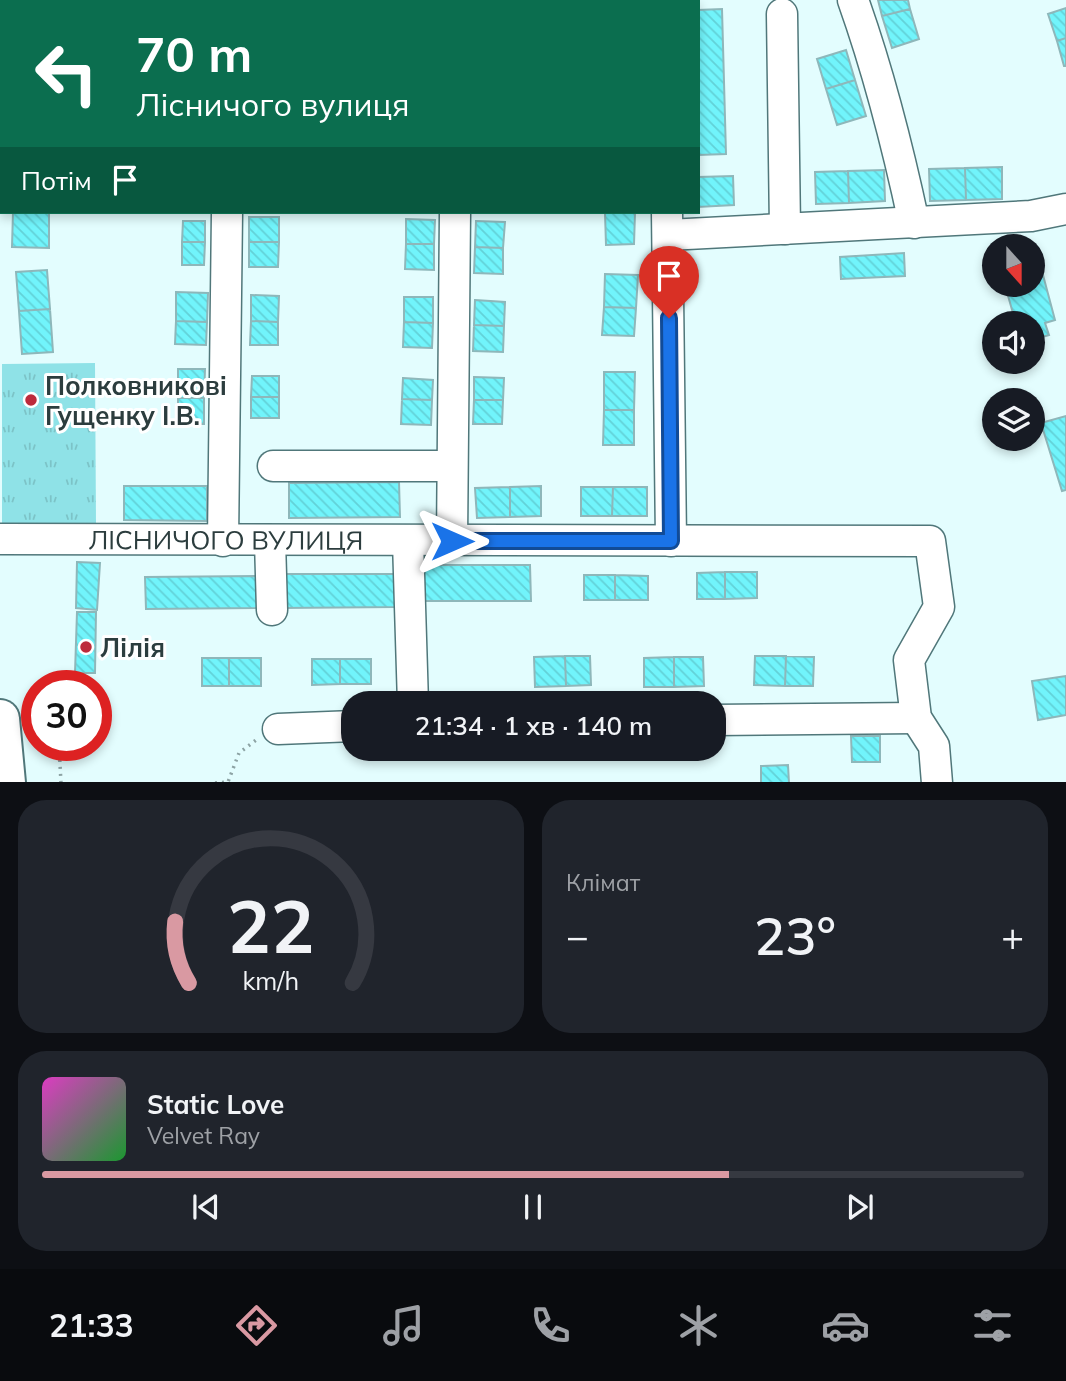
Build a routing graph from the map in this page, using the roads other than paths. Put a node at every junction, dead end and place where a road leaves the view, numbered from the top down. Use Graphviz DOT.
graph roads {
  1 [pos="853,0"];
  2 [pos="782,14"];
  3 [pos="1066,209"];
  4 [pos="228,214"];
  5 [pos="455,214"];
  6 [pos="667,223"];
  7 [pos="914,223"];
  8 [pos="785,229"];
  9 [pos="273,466"];
  10 [pos="453,466"];
  11 [pos="0,539"];
  12 [pos="223,541"];
  13 [pos="270,541"];
  14 [pos="408,541"];
  15 [pos="452,541"];
  16 [pos="671,541"];
  17 [pos="272,610"];
  18 [pos="412,691"];
  19 [pos="916,718"];
  20 [pos="0,719"];
  21 [pos="726,720"];
  22 [pos="341,727"];
  23 [pos="278,729"];
  24 [pos="6,782"];
  25 [pos="937,782"];
  1 -- 7 [label="street"];
  2 -- 8 [label="street"];
  3 -- 7 [label="street"];
  4 -- 12 [label="street"];
  5 -- 10 [label="street"];
  6 -- 8 [label="street"];
  6 -- 16 [label="street"];
  7 -- 8 [label="street"];
  9 -- 10 [label="street"];
  10 -- 15 [label="street"];
  11 -- 12 [label="street, ЛІСНИЧОГО ВУЛИЦЯ"];
  12 -- 13 [label="street, ЛІСНИЧОГО ВУЛИЦЯ"];
  13 -- 14 [label="street, ЛІСНИЧОГО ВУЛИЦЯ"];
  13 -- 17 [label="street"];
  14 -- 15 [label="street, ЛІСНИЧОГО ВУЛИЦЯ"];
  14 -- 18 [label="street"];
  15 -- 16 [label="street, ЛІСНИЧОГО ВУЛИЦЯ"];
  16 -- 19 [label="street, ЛІСНИЧОГО ВУЛИЦЯ"];
  19 -- 21 [label="street"];
  19 -- 25 [label="street"];
  20 -- 24 [label="main road"];
  22 -- 23 [label="street"];
}
